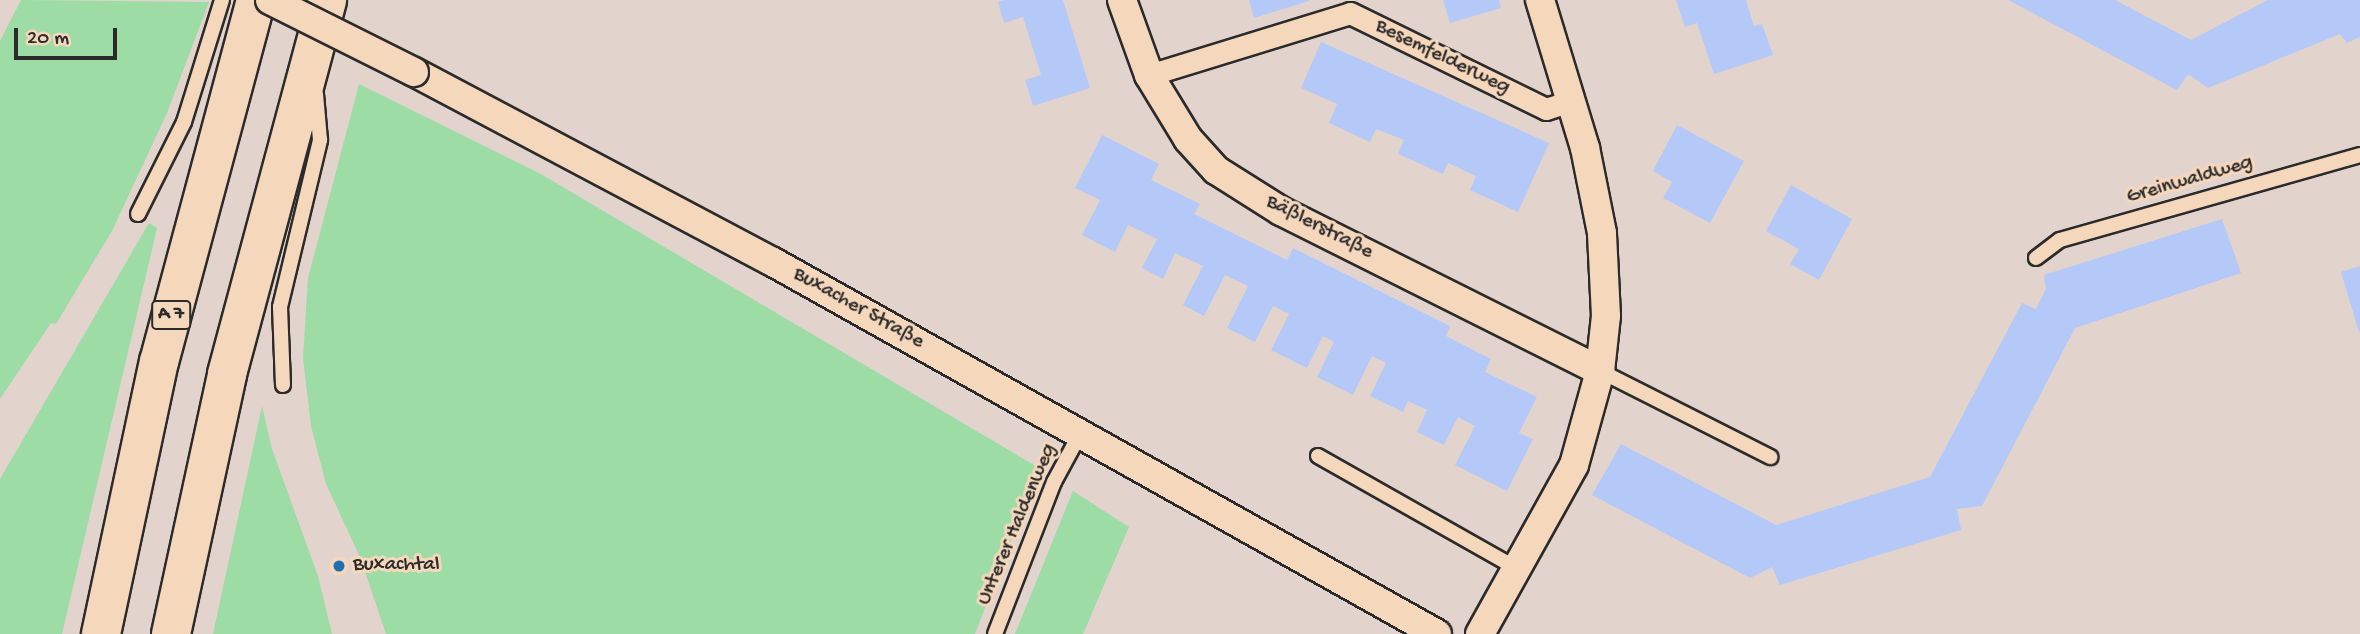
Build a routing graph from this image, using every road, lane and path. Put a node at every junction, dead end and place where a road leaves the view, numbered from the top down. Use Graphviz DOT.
graph roads {
  1 [pos="222,0"];
  2 [pos="256,0"];
  3 [pos="270,0"];
  4 [pos="327,0"];
  5 [pos="1122,0"];
  6 [pos="1540,0"];
  7 [pos="312,51"];
  8 [pos="1149,75"];
  9 [pos="1573,100"];
  10 [pos="2360,155"];
  11 [pos="138,214"];
  12 [pos="2036,258"];
  13 [pos="1600,371"];
  14 [pos="283,385"];
  15 [pos="1080,434"];
  16 [pos="1318,456"];
  17 [pos="1770,457"];
  18 [pos="1517,568"];
  19 [pos="100,634"];
  20 [pos="170,634"];
  21 [pos="995,634"];
  22 [pos="1437,634"];
  23 [pos="1480,634"];
  1 -- 11 [label="lane"];
  2 -- 19 [label="highway, A 7"];
  3 -- 15 [label="street, Buxacher Straße, bridge"];
  4 -- 7 [label="highway"];
  5 -- 8 [label="street, Bäßlerstraße"];
  6 -- 9 [label="street"];
  7 -- 14 [label="lane"];
  7 -- 20 [label="highway"];
  8 -- 9 [label="street, Besemfelderweg"];
  8 -- 13 [label="street, Bäßlerstraße"];
  9 -- 13 [label="street"];
  10 -- 12 [label="lane, Greinwaldweg"];
  13 -- 17 [label="lane"];
  13 -- 18 [label="street"];
  15 -- 21 [label="lane, Unterer Haldenweg"];
  15 -- 22 [label="street, Buxacher Straße"];
  16 -- 18 [label="lane"];
  18 -- 23 [label="street"];
}
